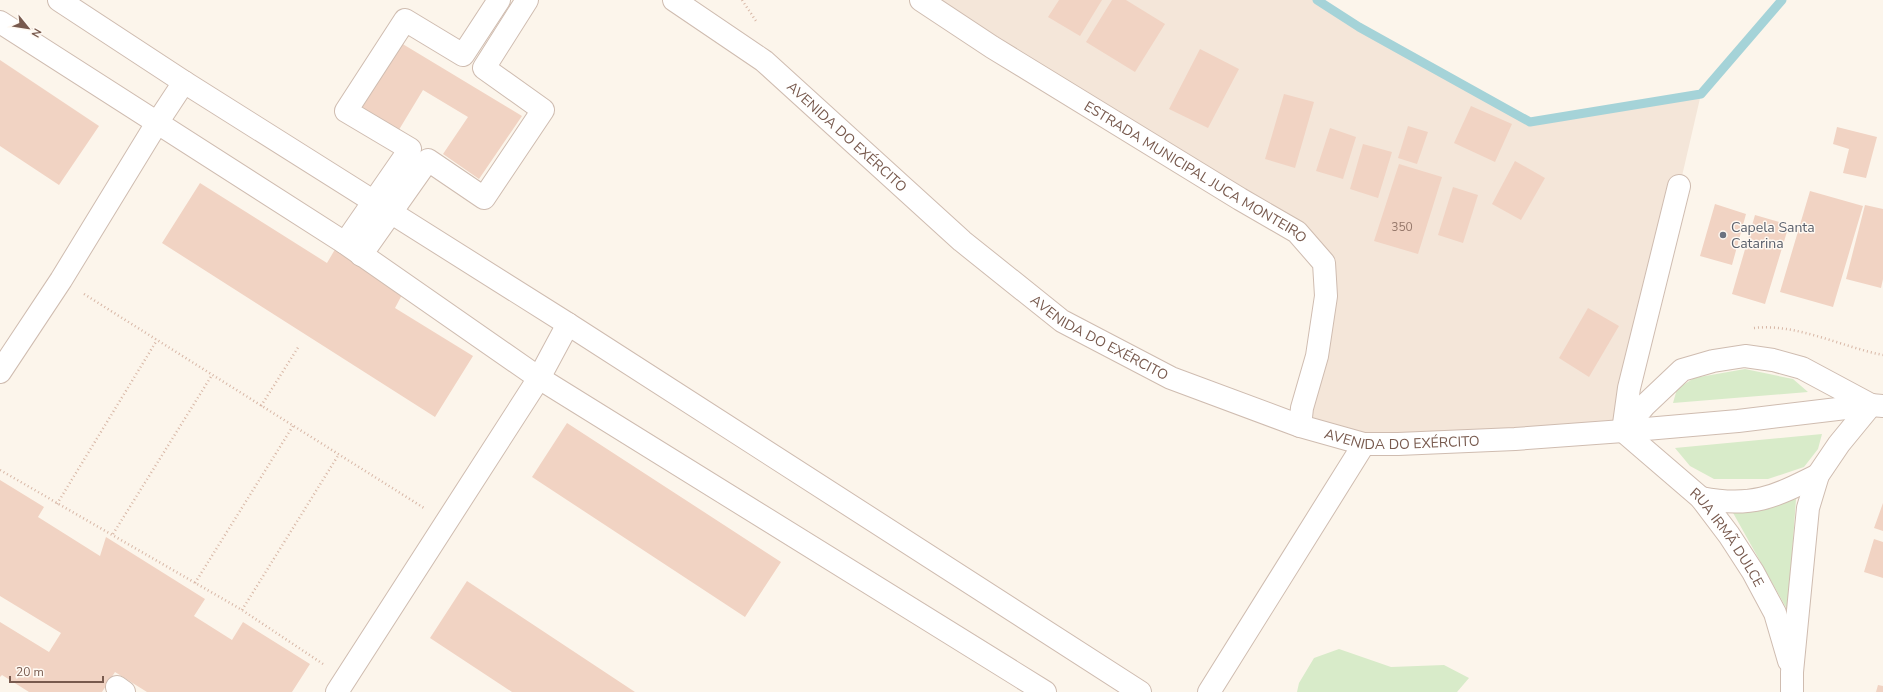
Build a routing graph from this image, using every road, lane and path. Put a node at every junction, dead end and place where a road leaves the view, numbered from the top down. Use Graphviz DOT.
graph roads {
  1 [pos="59,0"];
  2 [pos="499,0"];
  3 [pos="527,0"];
  4 [pos="674,0"];
  5 [pos="742,0"];
  6 [pos="921,0"];
  7 [pos="0,22"];
  8 [pos="760,26"];
  9 [pos="184,82"];
  10 [pos="156,123"];
  11 [pos="1679,186"];
  12 [pos="382,206"];
  13 [pos="353,249"];
  14 [pos="61,280"];
  15 [pos="568,324"];
  16 [pos="1748,329"];
  17 [pos="157,340"];
  18 [pos="299,346"];
  19 [pos="1883,356"];
  20 [pos="0,372"];
  21 [pos="212,375"];
  22 [pos="539,378"];
  23 [pos="1877,405"];
  24 [pos="261,406"];
  25 [pos="293,426"];
  26 [pos="1300,426"];
  27 [pos="1623,431"];
  28 [pos="1364,444"];
  29 [pos="339,454"];
  30 [pos="0,470"];
  31 [pos="1818,475"];
  32 [pos="1701,498"];
  33 [pos="57,504"];
  34 [pos="446,523"];
  35 [pos="113,534"];
  36 [pos="195,583"];
  37 [pos="242,610"];
  38 [pos="1792,682"];
  39 [pos="341,685"];
  40 [pos="1045,692"];
  41 [pos="1140,692"];
  42 [pos="1208,692"];
  1 -- 9 [label="street"];
  2 -- 12 [label="street"];
  3 -- 12 [label="street"];
  4 -- 26 [label="street, AVENIDA DO EXÉRCITO"];
  5 -- 8 [label="path"];
  6 -- 26 [label="street, ESTRADA MUNICIPAL JUCA MONTEIRO"];
  7 -- 10 [label="street"];
  9 -- 10 [label="street"];
  9 -- 12 [label="street"];
  10 -- 13 [label="street"];
  10 -- 14 [label="street"];
  11 -- 27 [label="street"];
  12 -- 13 [label="street"];
  12 -- 15 [label="street"];
  13 -- 22 [label="street"];
  14 -- 17 [label="path"];
  14 -- 20 [label="street"];
  15 -- 22 [label="street"];
  15 -- 41 [label="street"];
  16 -- 19 [label="path"];
  17 -- 21 [label="path"];
  17 -- 33 [label="path"];
  18 -- 24 [label="path"];
  21 -- 24 [label="path"];
  21 -- 35 [label="path"];
  22 -- 34 [label="street"];
  22 -- 40 [label="street"];
  23 -- 27 [label="street, AVENIDA DO EXÉRCITO"];
  23 -- 27 [label="street"];
  23 -- 31 [label="street, RUA IRMÃ DULCE"];
  24 -- 25 [label="path"];
  25 -- 29 [label="path"];
  25 -- 36 [label="path"];
  26 -- 28 [label="street, AVENIDA DO EXÉRCITO"];
  27 -- 28 [label="street, AVENIDA DO EXÉRCITO"];
  27 -- 32 [label="street, RUA IRMÃ DULCE"];
  28 -- 42 [label="street"];
  29 -- 34 [label="path"];
  29 -- 37 [label="path"];
  30 -- 33 [label="path"];
  31 -- 32 [label="street"];
  31 -- 38 [label="street, RUA IRMÃ DULCE"];
  32 -- 38 [label="street, RUA IRMÃ DULCE"];
  33 -- 35 [label="path"];
  34 -- 39 [label="street"];
  35 -- 36 [label="path"];
  36 -- 37 [label="path"];
  37 -- 39 [label="path"];
}
